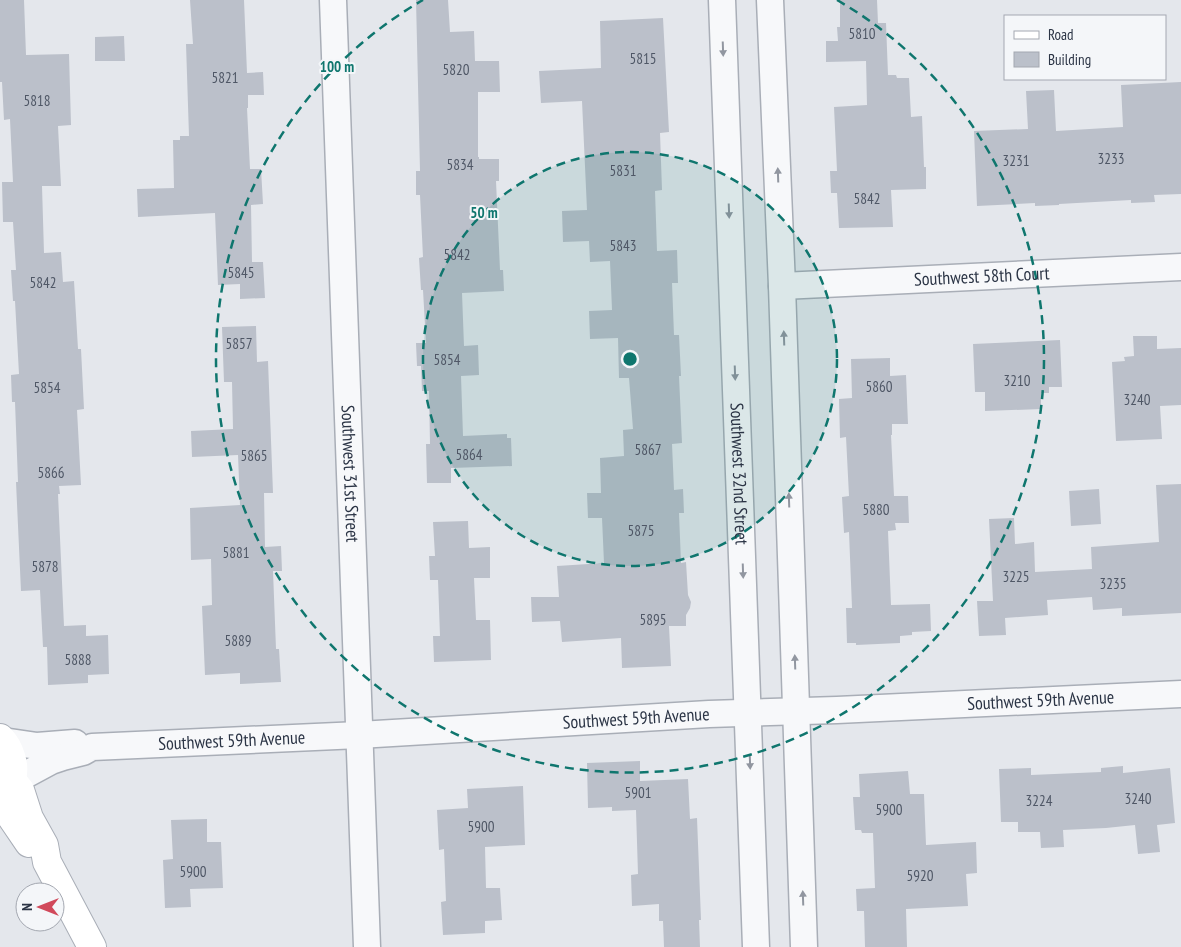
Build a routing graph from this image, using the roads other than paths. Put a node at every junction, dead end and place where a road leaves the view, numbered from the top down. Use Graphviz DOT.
graph roads {
  1 [pos="333,0"];
  2 [pos="722,0"];
  3 [pos="770,0"];
  4 [pos="1181,267"];
  5 [pos="782,286"];
  6 [pos="1181,694"];
  7 [pos="796,711"];
  8 [pos="748,713"];
  9 [pos="359,735"];
  10 [pos="2,740"];
  11 [pos="92,747"];
  12 [pos="8,782"];
  13 [pos="0,806"];
  14 [pos="47,862"];
  15 [pos="92,947"];
  16 [pos="367,947"];
  17 [pos="756,947"];
  18 [pos="804,947"];
  1 -- 9 [label="street, Southwest 31st Street"];
  2 -- 8 [label="street, Southwest 32nd Street, one-way"];
  5 -- 3 [label="street, one-way"];
  4 -- 5 [label="street, Southwest 58th Court"];
  7 -- 5 [label="street, one-way"];
  6 -- 7 [label="street, Southwest 59th Avenue"];
  7 -- 8 [label="street, Southwest 59th Avenue"];
  18 -- 7 [label="street, one-way"];
  8 -- 9 [label="street, Southwest 59th Avenue"];
  8 -- 17 [label="street, Southwest 32nd Street, one-way"];
  9 -- 11 [label="street, Southwest 59th Avenue"];
  9 -- 16 [label="street, Southwest 31st Street"];
  10 -- 11 [label="street, Southwest 59th Avenue"];
  10 -- 12 [label="street"];
  11 -- 12 [label="street, Southwest 59th Avenue"];
  12 -- 14 [label="street"];
  13 -- 14 [label="street"];
  14 -- 15 [label="street"];
}
